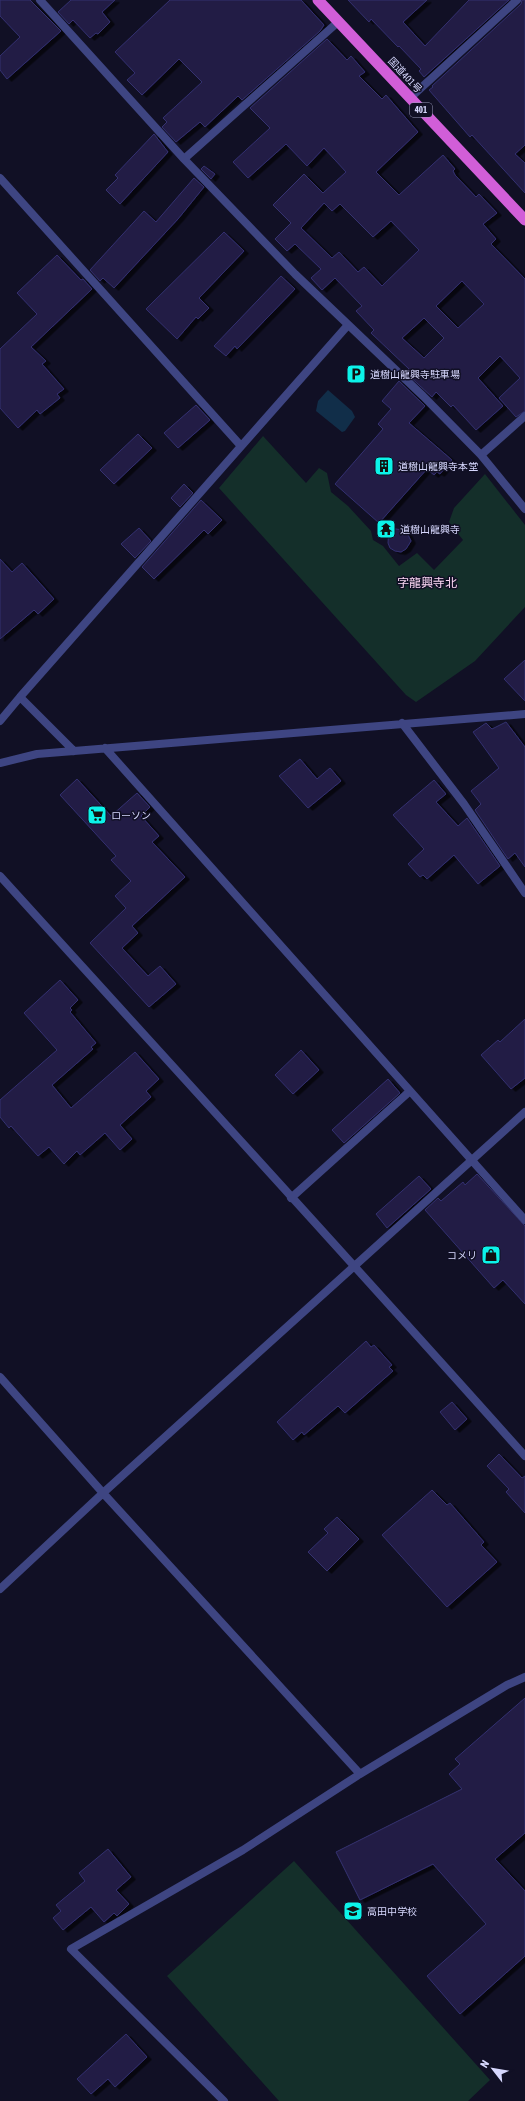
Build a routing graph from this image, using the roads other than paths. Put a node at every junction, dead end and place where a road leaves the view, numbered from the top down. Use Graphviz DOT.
graph roads {
  1 [pos="40,0"];
  2 [pos="318,0"];
  3 [pos="517,0"];
  4 [pos="338,22"];
  5 [pos="410,98"];
  6 [pos="184,159"];
  7 [pos="0,178"];
  8 [pos="525,220"];
  9 [pos="348,325"];
  10 [pos="525,416"];
  11 [pos="241,446"];
  12 [pos="481,455"];
  13 [pos="525,509"];
  14 [pos="20,697"];
  15 [pos="525,714"];
  16 [pos="0,721"];
  17 [pos="402,723"];
  18 [pos="105,748"];
  19 [pos="74,751"];
  20 [pos="0,763"];
  21 [pos="0,876"];
  22 [pos="525,893"];
  23 [pos="410,1092"];
  24 [pos="525,1112"];
  25 [pos="472,1161"];
  26 [pos="291,1198"];
  27 [pos="525,1220"];
  28 [pos="355,1266"];
  29 [pos="0,1377"];
  30 [pos="525,1456"];
  31 [pos="103,1493"];
  32 [pos="0,1589"];
  33 [pos="525,1677"];
  34 [pos="360,1774"];
  35 [pos="224,2101"];
  1 -- 6 [label="street"];
  2 -- 4 [label="highway, 国道401号 / 401"];
  3 -- 5 [label="street"];
  4 -- 5 [label="highway, 国道401号 / 401"];
  4 -- 6 [label="street"];
  5 -- 8 [label="highway, 国道401号 / 401"];
  6 -- 9 [label="street"];
  7 -- 11 [label="street"];
  9 -- 11 [label="street"];
  9 -- 12 [label="street"];
  10 -- 12 [label="street"];
  11 -- 14 [label="street"];
  12 -- 13 [label="street"];
  14 -- 16 [label="street"];
  14 -- 19 [label="street"];
  15 -- 17 [label="street"];
  17 -- 18 [label="street"];
  17 -- 22 [label="street"];
  18 -- 19 [label="street"];
  18 -- 23 [label="street"];
  19 -- 20 [label="street"];
  21 -- 26 [label="street"];
  23 -- 25 [label="street"];
  23 -- 26 [label="street"];
  24 -- 25 [label="street"];
  25 -- 27 [label="street"];
  25 -- 28 [label="street"];
  26 -- 28 [label="street"];
  28 -- 30 [label="street"];
  28 -- 31 [label="street"];
  29 -- 31 [label="street"];
  31 -- 32 [label="street"];
  31 -- 34 [label="street"];
  33 -- 34 [label="street"];
  34 -- 35 [label="street"];
}
